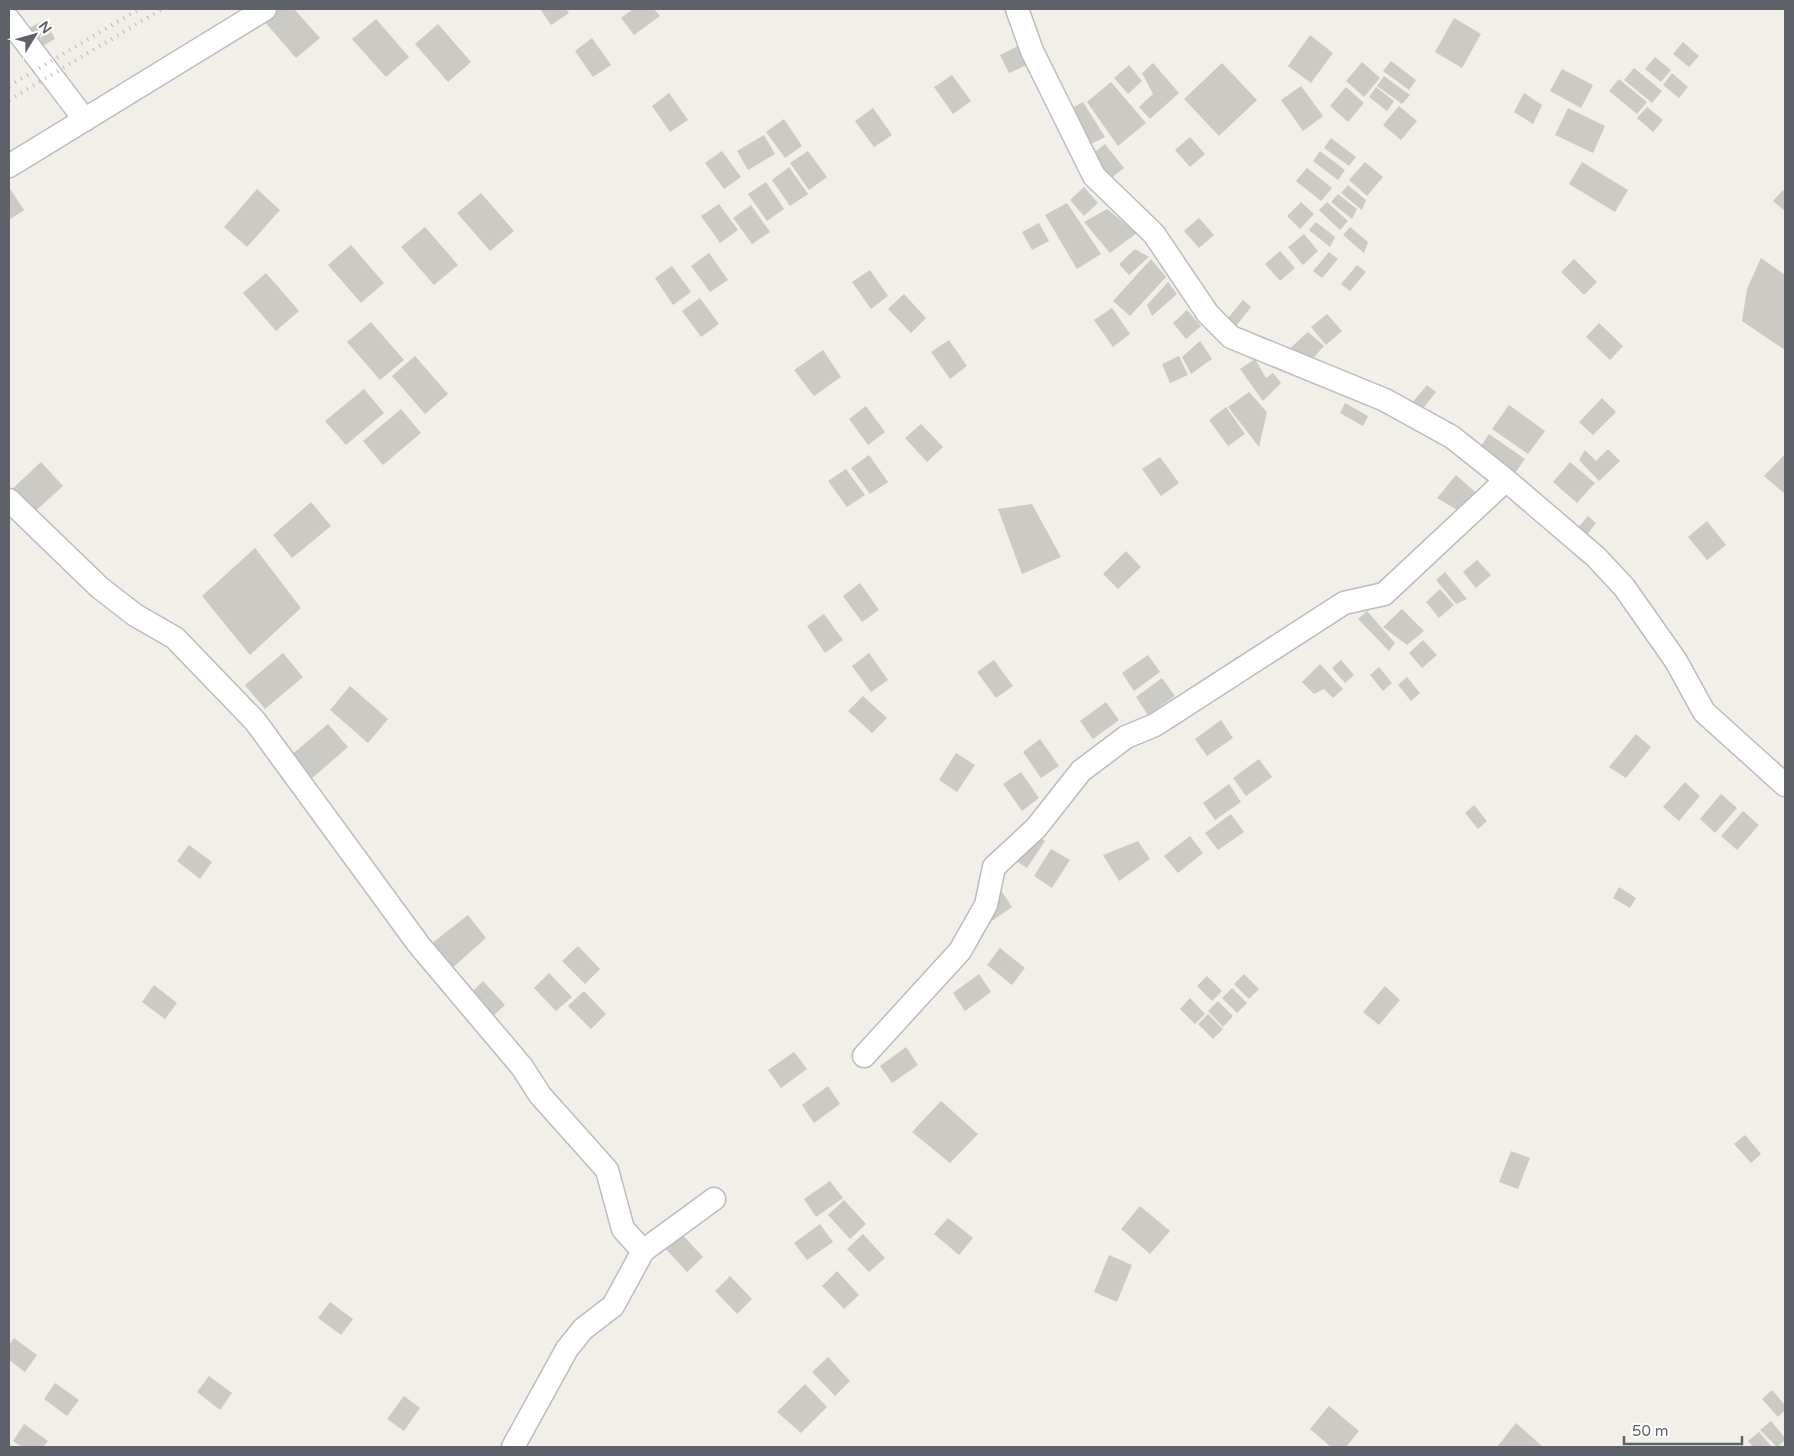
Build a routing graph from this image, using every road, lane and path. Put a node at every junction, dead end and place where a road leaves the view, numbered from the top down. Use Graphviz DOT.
graph roads {
  1 [pos="265,9"];
  2 [pos="1017,9"];
  3 [pos="9,20"];
  4 [pos="85,120"];
  5 [pos="9,166"];
  6 [pos="1506,480"];
  7 [pos="9,500"];
  8 [pos="1785,785"];
  9 [pos="864,1056"];
  10 [pos="714,1199"];
  11 [pos="643,1251"];
  12 [pos="513,1447"];
  1 -- 4 [label="street"];
  2 -- 6 [label="street"];
  3 -- 4 [label="street"];
  4 -- 5 [label="street"];
  6 -- 8 [label="street"];
  6 -- 9 [label="street"];
  7 -- 11 [label="street"];
  10 -- 11 [label="street"];
  11 -- 12 [label="street"];
}
